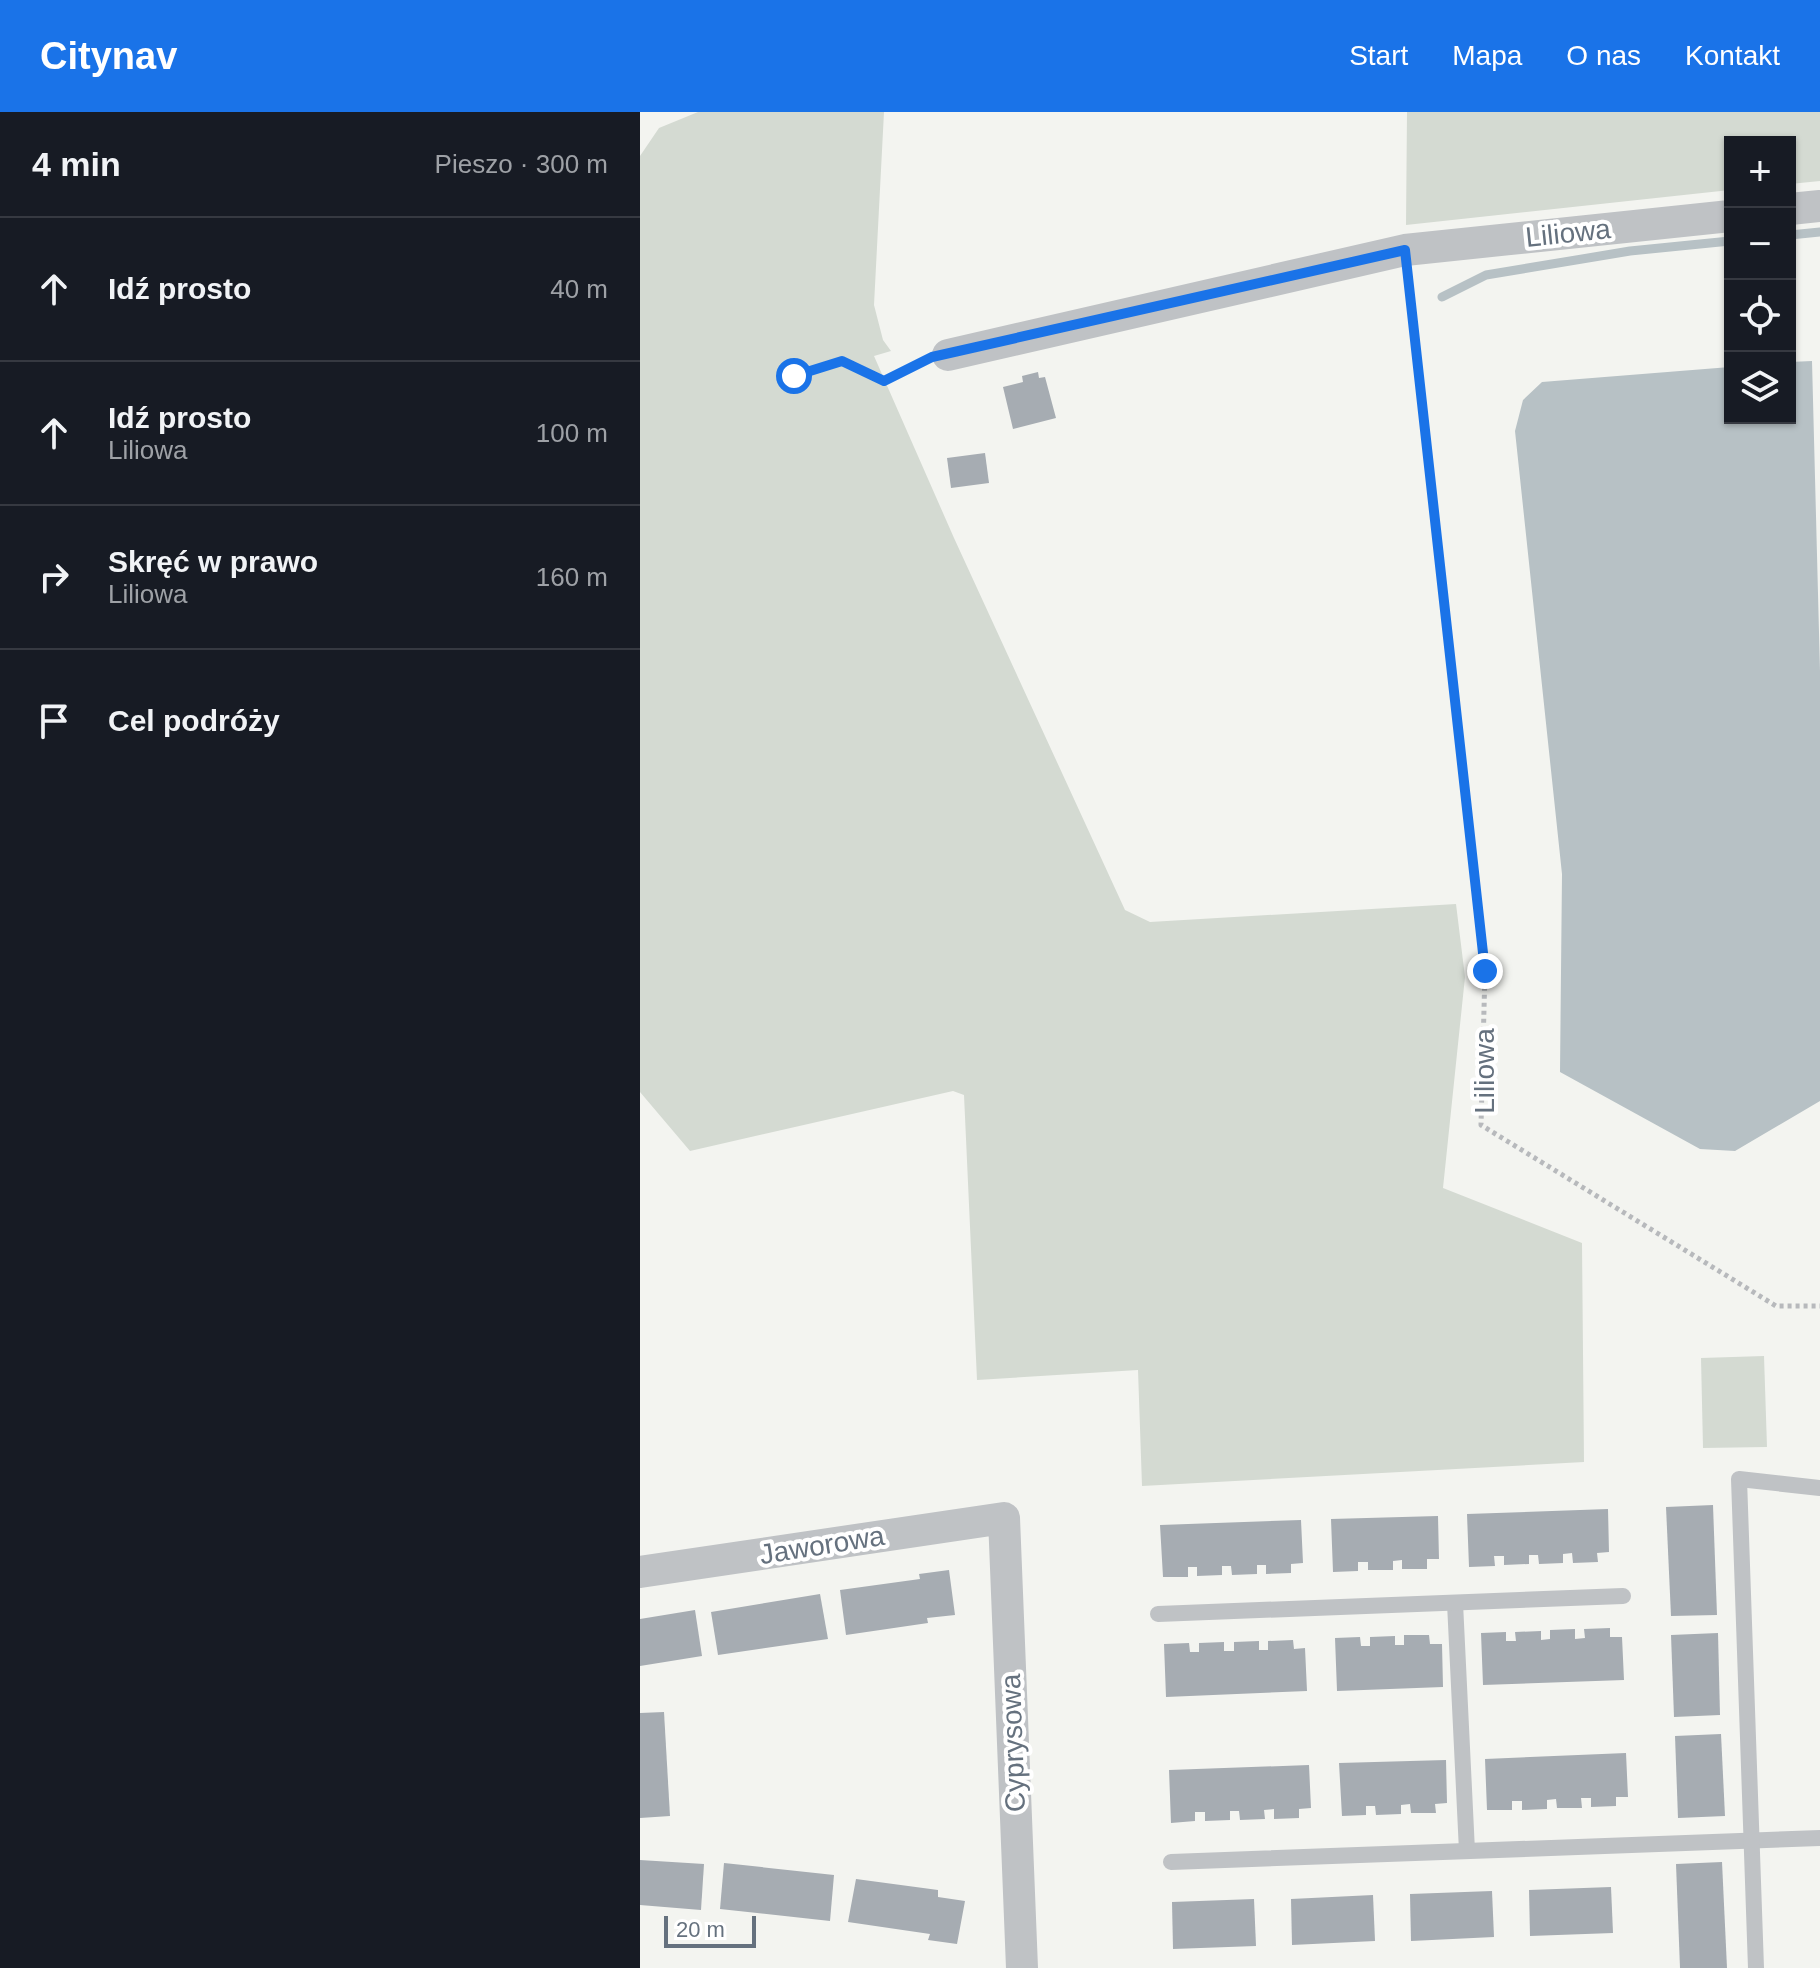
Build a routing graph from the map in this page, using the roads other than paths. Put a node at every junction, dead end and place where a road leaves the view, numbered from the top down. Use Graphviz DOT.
graph roads {
  1 [pos="1820,206"];
  2 [pos="1796,208"];
  3 [pos="1724,217"];
  4 [pos="948,355"];
  5 [pos="1820,1488"];
  6 [pos="1004,1518"];
  7 [pos="640,1572"];
  8 [pos="1623,1596"];
  9 [pos="1455,1603"];
  10 [pos="1158,1614"];
  11 [pos="1820,1838"];
  12 [pos="1753,1840"];
  13 [pos="1467,1851"];
  14 [pos="1171,1862"];
  15 [pos="1022,1968"];
  16 [pos="1756,1968"];
  1 -- 2 [label="street"];
  3 -- 4 [label="street, Liliowa"];
  5 -- 12 [label="lane"];
  6 -- 7 [label="street, Jaworowa"];
  6 -- 15 [label="street, Cyprysowa"];
  8 -- 9 [label="lane"];
  9 -- 10 [label="lane"];
  9 -- 13 [label="lane"];
  11 -- 12 [label="lane"];
  12 -- 13 [label="lane"];
  12 -- 16 [label="lane"];
  13 -- 14 [label="lane"];
}
